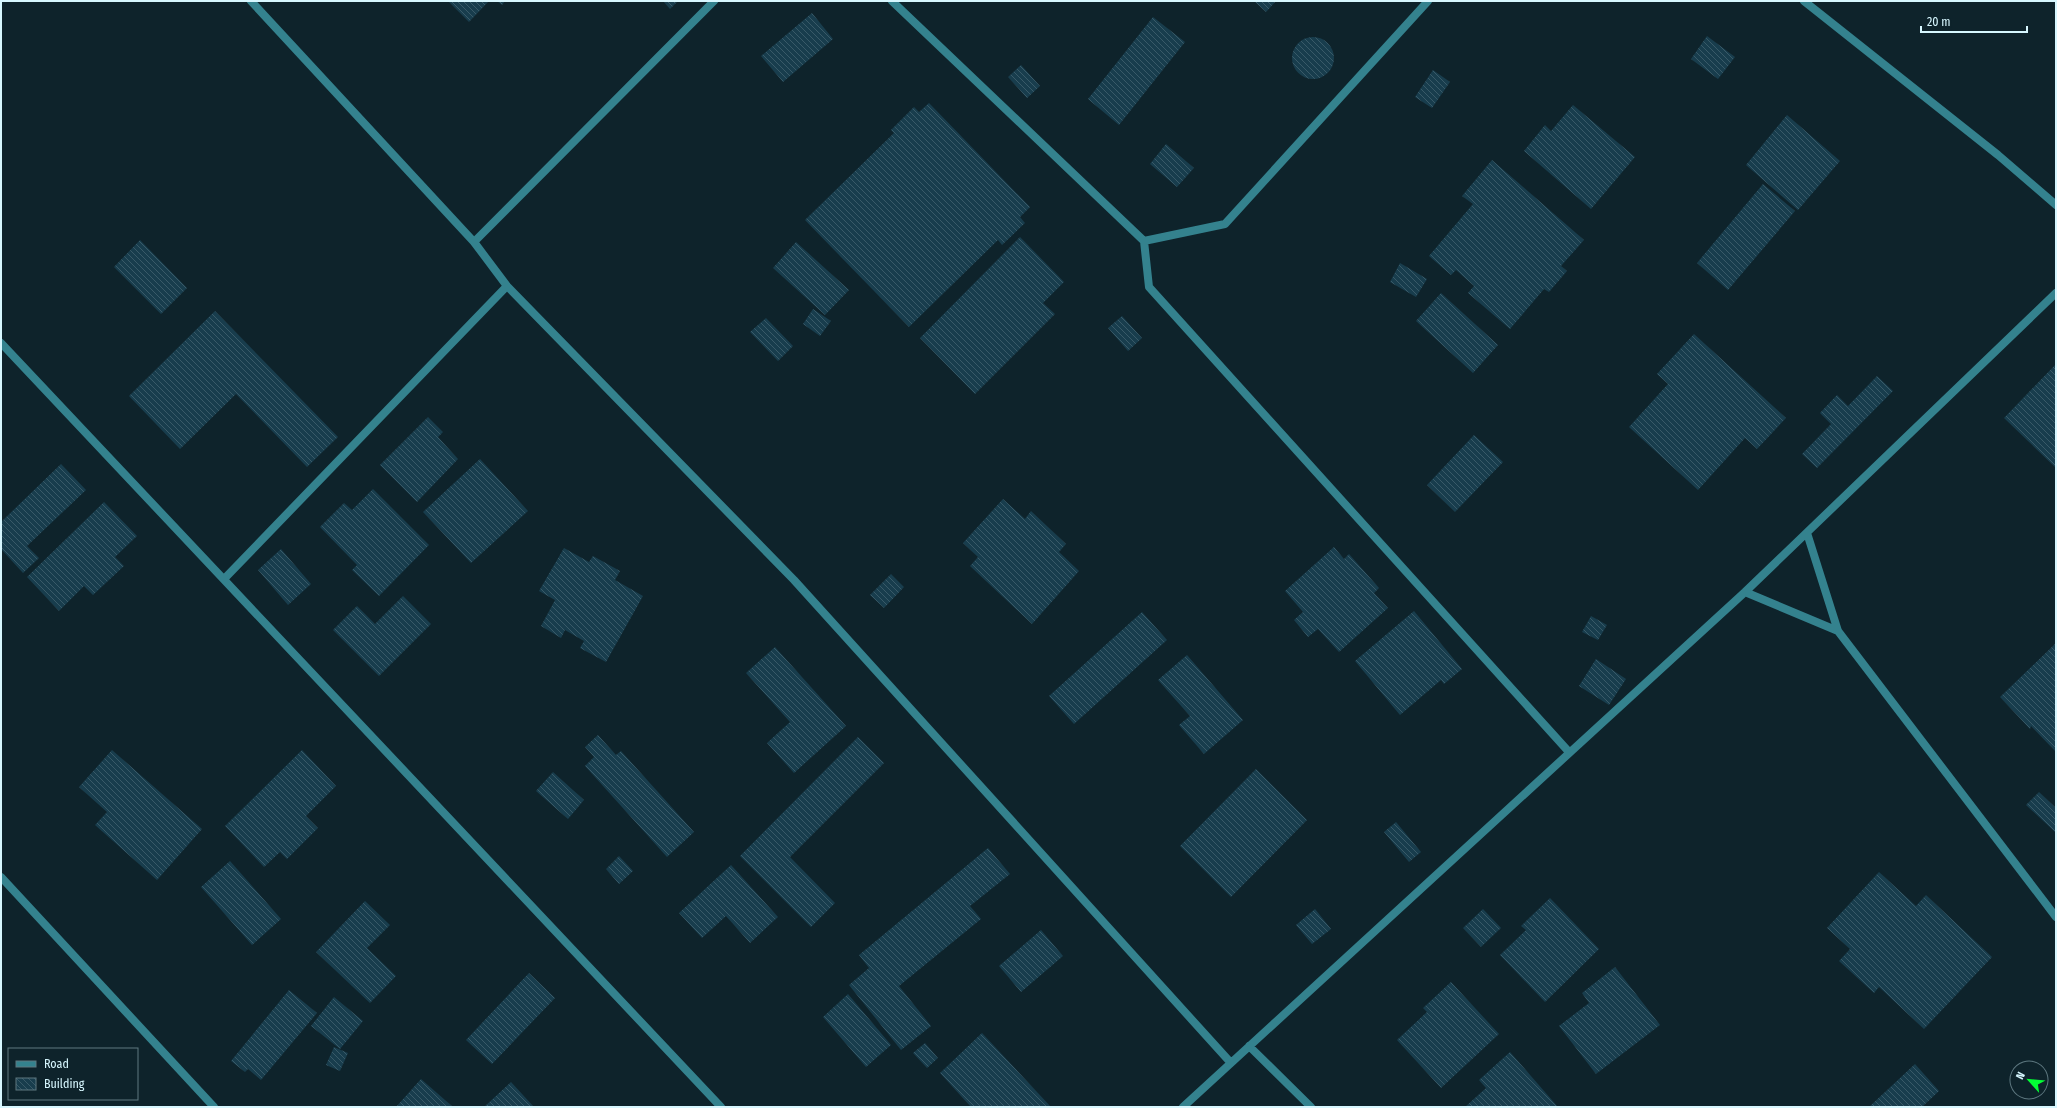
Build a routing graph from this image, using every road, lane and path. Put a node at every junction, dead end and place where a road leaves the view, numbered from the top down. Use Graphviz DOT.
graph roads {
  1 [pos="251,1"];
  2 [pos="714,1"];
  3 [pos="892,1"];
  4 [pos="1428,1"];
  5 [pos="1804,1"];
  6 [pos="2056,205"];
  7 [pos="474,242"];
  8 [pos="1144,242"];
  9 [pos="507,286"];
  10 [pos="2056,293"];
  11 [pos="1,344"];
  12 [pos="1807,533"];
  13 [pos="224,578"];
  14 [pos="1745,592"];
  15 [pos="1838,631"];
  16 [pos="1569,752"];
  17 [pos="1,877"];
  18 [pos="2056,917"];
  19 [pos="1249,1046"];
  20 [pos="1230,1063"];
  21 [pos="214,1107"];
  22 [pos="721,1107"];
  23 [pos="1183,1107"];
  24 [pos="1311,1107"];
  1 -- 7 [label="street"];
  2 -- 7 [label="street"];
  3 -- 8 [label="street"];
  4 -- 8 [label="street"];
  5 -- 6 [label="street"];
  7 -- 9 [label="street"];
  8 -- 16 [label="street"];
  9 -- 13 [label="street"];
  9 -- 20 [label="street"];
  10 -- 12 [label="street"];
  11 -- 13 [label="street"];
  12 -- 14 [label="street"];
  12 -- 15 [label="street"];
  13 -- 22 [label="street"];
  14 -- 15 [label="street"];
  14 -- 16 [label="street"];
  15 -- 18 [label="street"];
  16 -- 19 [label="street"];
  17 -- 21 [label="street"];
  19 -- 20 [label="street"];
  19 -- 24 [label="street"];
  20 -- 23 [label="street"];
}
